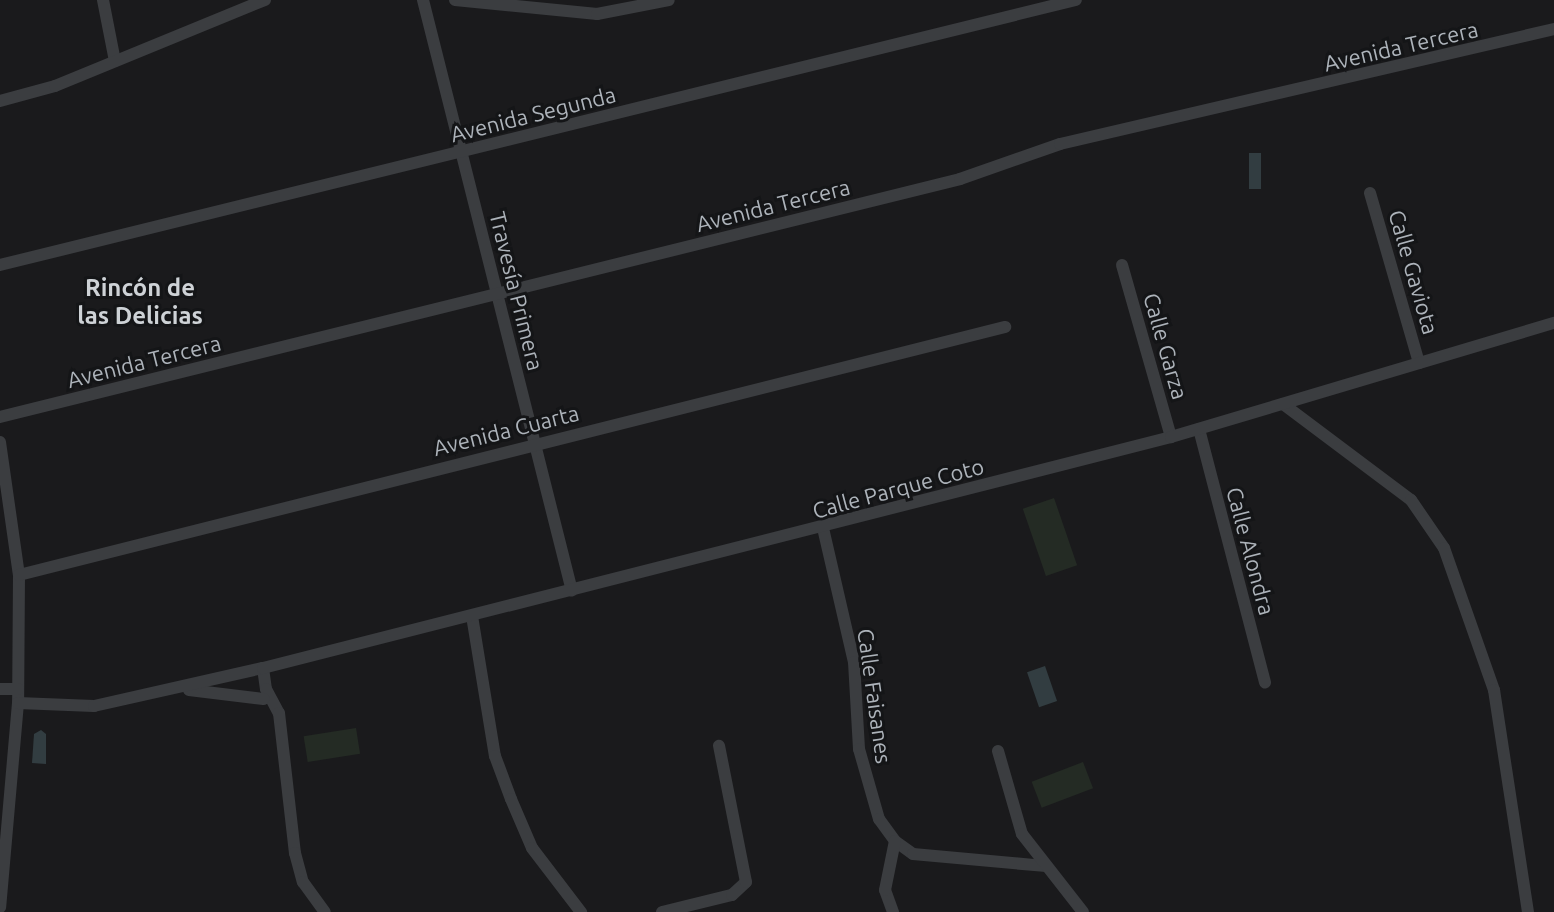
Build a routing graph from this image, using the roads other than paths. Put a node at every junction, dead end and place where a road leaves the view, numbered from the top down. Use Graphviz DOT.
graph roads {
  1 [pos="103,0"];
  2 [pos="265,0"];
  3 [pos="423,0"];
  4 [pos="455,0"];
  5 [pos="669,0"];
  6 [pos="1076,0"];
  7 [pos="1554,29"];
  8 [pos="115,61"];
  9 [pos="0,101"];
  10 [pos="462,153"];
  11 [pos="1370,193"];
  12 [pos="0,265"];
  13 [pos="1122,265"];
  14 [pos="497,294"];
  15 [pos="1554,323"];
  16 [pos="1005,327"];
  17 [pos="1419,363"];
  18 [pos="1283,404"];
  19 [pos="0,417"];
  20 [pos="1199,429"];
  21 [pos="1171,437"];
  22 [pos="0,442"];
  23 [pos="535,443"];
  24 [pos="823,528"];
  25 [pos="19,575"];
  26 [pos="572,591"];
  27 [pos="472,616"];
  28 [pos="263,668"];
  29 [pos="246,672"];
  30 [pos="1265,683"];
  31 [pos="0,689"];
  32 [pos="174,689"];
  33 [pos="18,696"];
  34 [pos="263,699"];
  35 [pos="279,713"];
  36 [pos="719,746"];
  37 [pos="998,751"];
  38 [pos="895,841"];
  39 [pos="1046,866"];
  40 [pos="0,907"];
  41 [pos="325,912"];
  42 [pos="581,912"];
  43 [pos="662,912"];
  44 [pos="893,912"];
  45 [pos="1083,912"];
  46 [pos="1528,912"];
  1 -- 8 [label="street"];
  2 -- 8 [label="street"];
  3 -- 10 [label="street, Travesía Primera"];
  4 -- 5 [label="street"];
  6 -- 10 [label="street, Avenida Segunda"];
  7 -- 14 [label="street, Avenida Tercera"];
  8 -- 9 [label="street"];
  10 -- 12 [label="street, Avenida Segunda"];
  10 -- 14 [label="street, Travesía Primera"];
  11 -- 17 [label="street, Calle Gaviota"];
  13 -- 21 [label="street, Calle Garza"];
  14 -- 19 [label="street, Avenida Tercera"];
  14 -- 23 [label="street, Travesía Primera"];
  15 -- 17 [label="street, Calle Parque Coto"];
  16 -- 23 [label="street, Avenida Cuarta"];
  17 -- 18 [label="street, Calle Parque Coto"];
  18 -- 20 [label="street, Calle Parque Coto"];
  18 -- 46 [label="street"];
  20 -- 21 [label="street, Calle Parque Coto"];
  20 -- 30 [label="street, Calle Alondra"];
  21 -- 24 [label="street, Calle Parque Coto"];
  22 -- 25 [label="street"];
  23 -- 25 [label="street, Avenida Cuarta"];
  23 -- 26 [label="street, Travesía Primera"];
  24 -- 26 [label="street, Calle Parque Coto"];
  24 -- 38 [label="street, Calle Faisanes"];
  25 -- 33 [label="street"];
  26 -- 27 [label="street, Calle Parque Coto"];
  27 -- 28 [label="street, Calle Parque Coto"];
  27 -- 42 [label="street"];
  28 -- 29 [label="street, Calle Parque Coto"];
  28 -- 35 [label="street"];
  29 -- 32 [label="street, Calle Parque Coto"];
  29 -- 34 [label="street"];
  31 -- 33 [label="street, Calle Parque Coto"];
  32 -- 33 [label="street, Calle Parque Coto"];
  32 -- 34 [label="street"];
  33 -- 40 [label="street"];
  34 -- 35 [label="street"];
  35 -- 41 [label="street"];
  36 -- 43 [label="street"];
  37 -- 39 [label="street"];
  38 -- 39 [label="street"];
  38 -- 44 [label="street"];
  39 -- 45 [label="street"];
}
